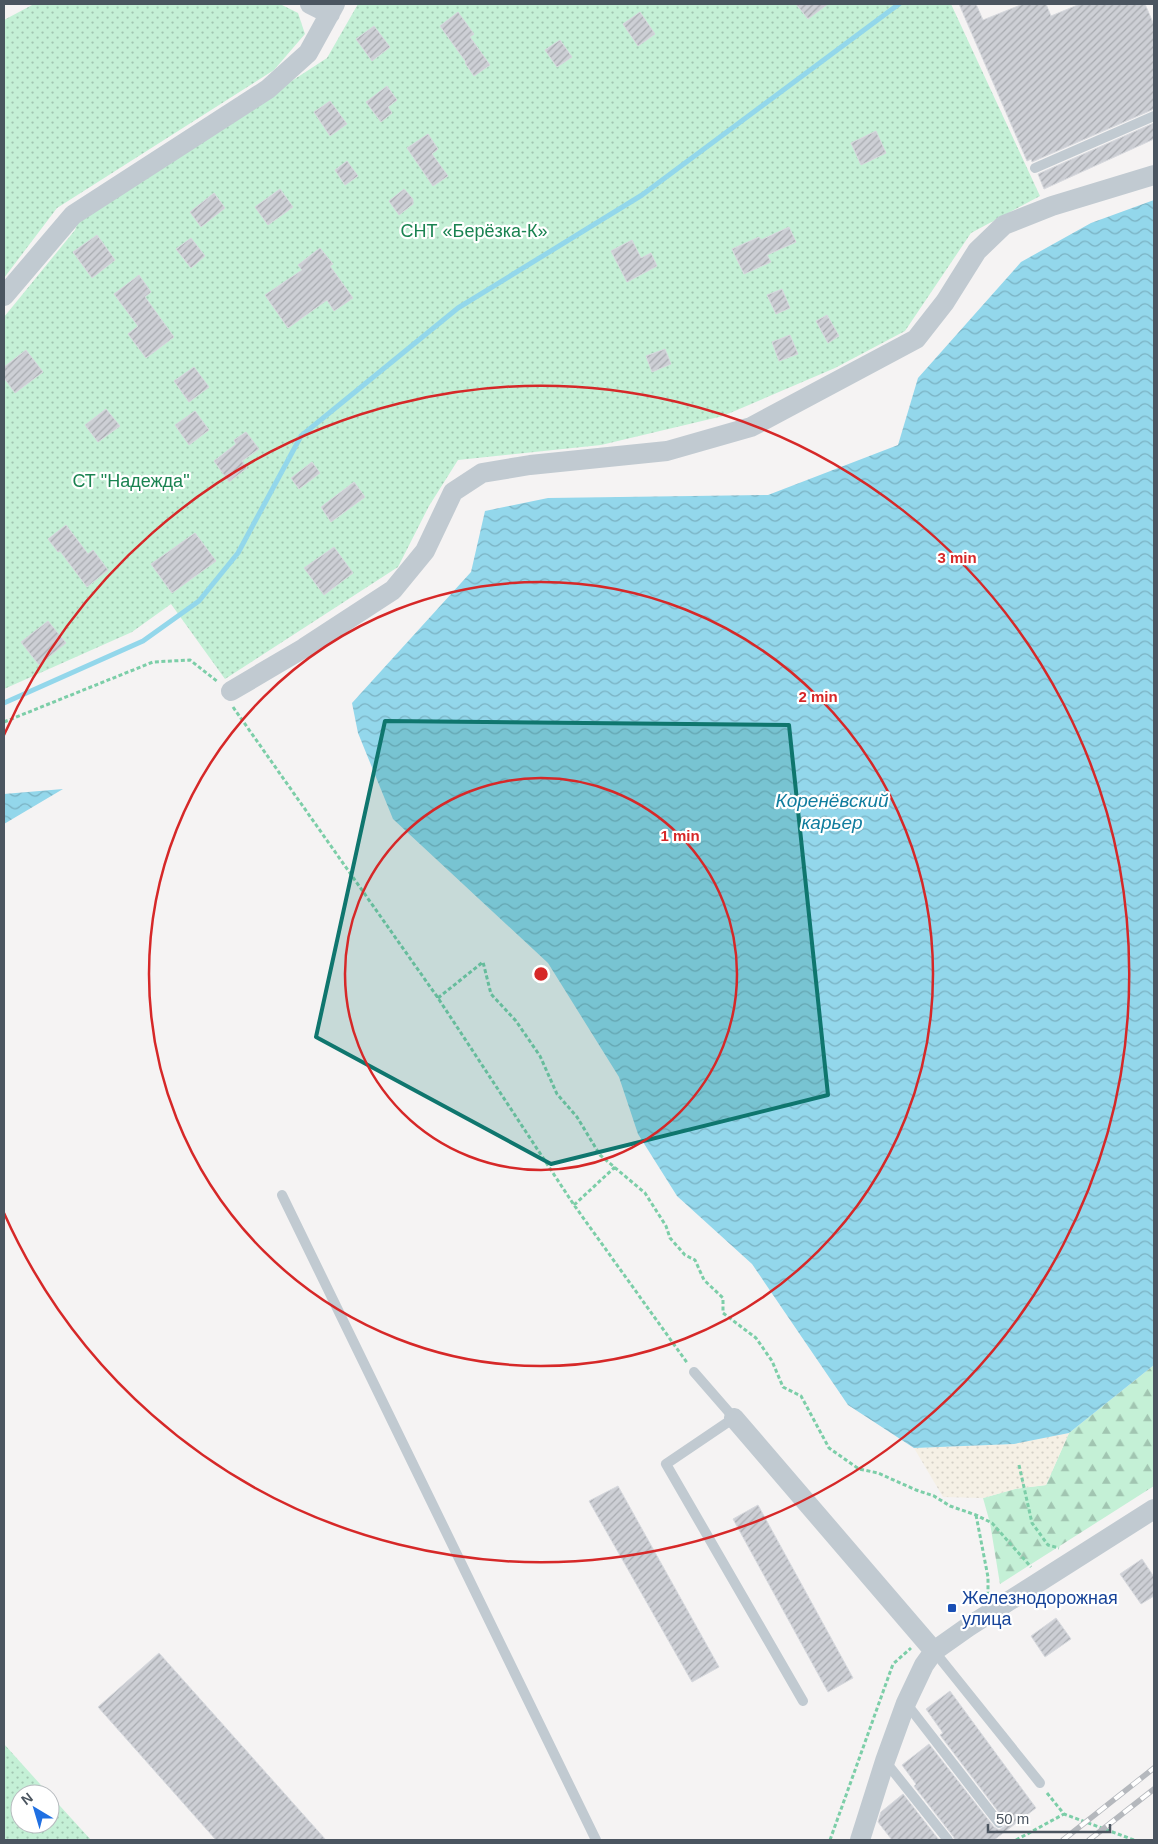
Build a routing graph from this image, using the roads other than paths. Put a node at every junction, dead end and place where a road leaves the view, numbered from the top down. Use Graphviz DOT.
graph roads {
  1 [pos="310,4"];
  2 [pos="332,9"];
  3 [pos="1154,116"];
  4 [pos="1035,168"];
  5 [pos="1154,175"];
  6 [pos="4,296"];
  7 [pos="231,691"];
  8 [pos="282,1195"];
  9 [pos="694,1372"];
  10 [pos="734,1418"];
  11 [pos="1154,1509"];
  12 [pos="928,1644"];
  13 [pos="803,1702"];
  14 [pos="906,1703"];
  15 [pos="885,1761"];
  16 [pos="1040,1783"];
  17 [pos="999,1823"];
  18 [pos="596,1840"];
  19 [pos="860,1840"];
  20 [pos="948,1840"];
  1 -- 2 [label="street"];
  2 -- 6 [label="street"];
  3 -- 4 [label="lane"];
  5 -- 7 [label="street"];
  8 -- 18 [label="lane"];
  9 -- 10 [label="lane"];
  10 -- 12 [label="street"];
  10 -- 13 [label="lane"];
  11 -- 12 [label="street"];
  12 -- 14 [label="street"];
  12 -- 16 [label="lane"];
  14 -- 15 [label="street"];
  14 -- 17 [label="lane"];
  15 -- 19 [label="street"];
  15 -- 20 [label="lane"];
}
